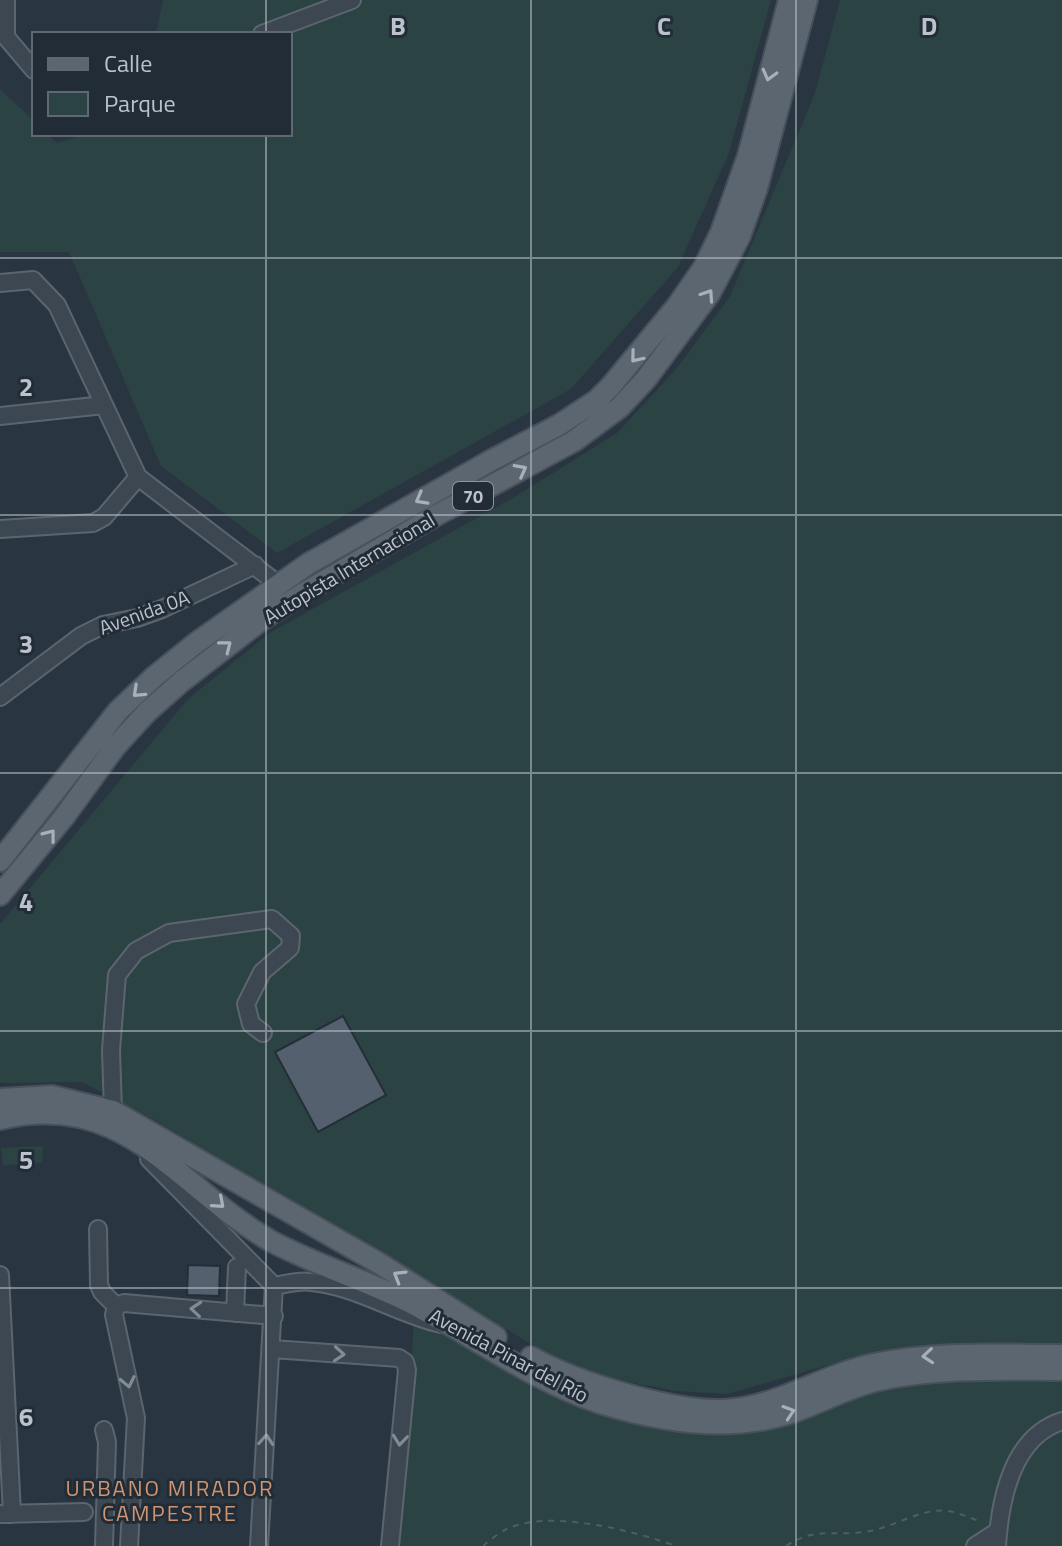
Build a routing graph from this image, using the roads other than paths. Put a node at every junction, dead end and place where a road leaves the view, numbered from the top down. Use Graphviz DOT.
graph roads {
  1 [pos="6,0"];
  2 [pos="352,0"];
  3 [pos="789,0"];
  4 [pos="807,0"];
  5 [pos="267,32"];
  6 [pos="32,68"];
  7 [pos="0,283"];
  8 [pos="104,405"];
  9 [pos="0,416"];
  10 [pos="138,477"];
  11 [pos="0,529"];
  12 [pos="255,565"];
  13 [pos="278,584"];
  14 [pos="0,697"];
  15 [pos="0,861"];
  16 [pos="0,895"];
  17 [pos="263,1033"];
  18 [pos="0,1099"];
  19 [pos="0,1119"];
  20 [pos="113,1119"];
  21 [pos="263,1199"];
  22 [pos="246,1226"];
  23 [pos="312,1227"];
  24 [pos="98,1229"];
  25 [pos="297,1253"];
  26 [pos="237,1267"];
  27 [pos="0,1275"];
  28 [pos="274,1286"];
  29 [pos="1,1298"];
  30 [pos="116,1306"];
  31 [pos="235,1313"];
  32 [pos="274,1316"];
  33 [pos="451,1326"];
  34 [pos="272,1349"];
  35 [pos="1062,1355"];
  36 [pos="1062,1370"];
  37 [pos="1062,1421"];
  38 [pos="104,1430"];
  39 [pos="84,1512"];
  40 [pos="6,1514"];
  41 [pos="998,1533"];
  42 [pos="104,1546"];
  43 [pos="129,1546"];
  44 [pos="259,1546"];
  45 [pos="390,1546"];
  46 [pos="975,1546"];
  1 -- 6 [label="street"];
  2 -- 5 [label="street"];
  3 -- 13 [label="main road, Autopista Internacional / 70, one-way"];
  16 -- 4 [label="main road, Autopista Internacional / 70, one-way"];
  7 -- 8 [label="street"];
  8 -- 9 [label="street"];
  8 -- 10 [label="street"];
  10 -- 11 [label="street"];
  10 -- 12 [label="street"];
  12 -- 13 [label="street"];
  12 -- 14 [label="street, Avenida 0A"];
  13 -- 15 [label="main road, Autopista Internacional / 70, one-way"];
  17 -- 20 [label="street"];
  18 -- 20 [label="main road, Avenida Pinar del Río"];
  19 -- 20 [label="main road, Avenida Pinar del Río"];
  20 -- 21 [label="main road, Avenida Pinar del Río"];
  20 -- 22 [label="main road, Avenida Pinar del Río, one-way"];
  20 -- 28 [label="street"];
  21 -- 22 [label="main road"];
  21 -- 23 [label="main road, Avenida Pinar del Río"];
  22 -- 25 [label="main road, Avenida Pinar del Río"];
  23 -- 25 [label="main road"];
  35 -- 23 [label="main road, Avenida Pinar del Río, one-way"];
  24 -- 30 [label="street"];
  25 -- 33 [label="main road, Avenida Pinar del Río"];
  26 -- 31 [label="street"];
  27 -- 29 [label="street"];
  28 -- 32 [label="street"];
  28 -- 33 [label="street"];
  29 -- 40 [label="street"];
  31 -- 30 [label="street, one-way"];
  30 -- 43 [label="street, one-way"];
  31 -- 32 [label="street"];
  32 -- 34 [label="street"];
  33 -- 36 [label="main road, Avenida Pinar del Río, one-way"];
  44 -- 34 [label="street, one-way"];
  34 -- 45 [label="street, one-way"];
  37 -- 41 [label="street"];
  38 -- 42 [label="street"];
  39 -- 40 [label="street"];
  41 -- 46 [label="street"];
}
